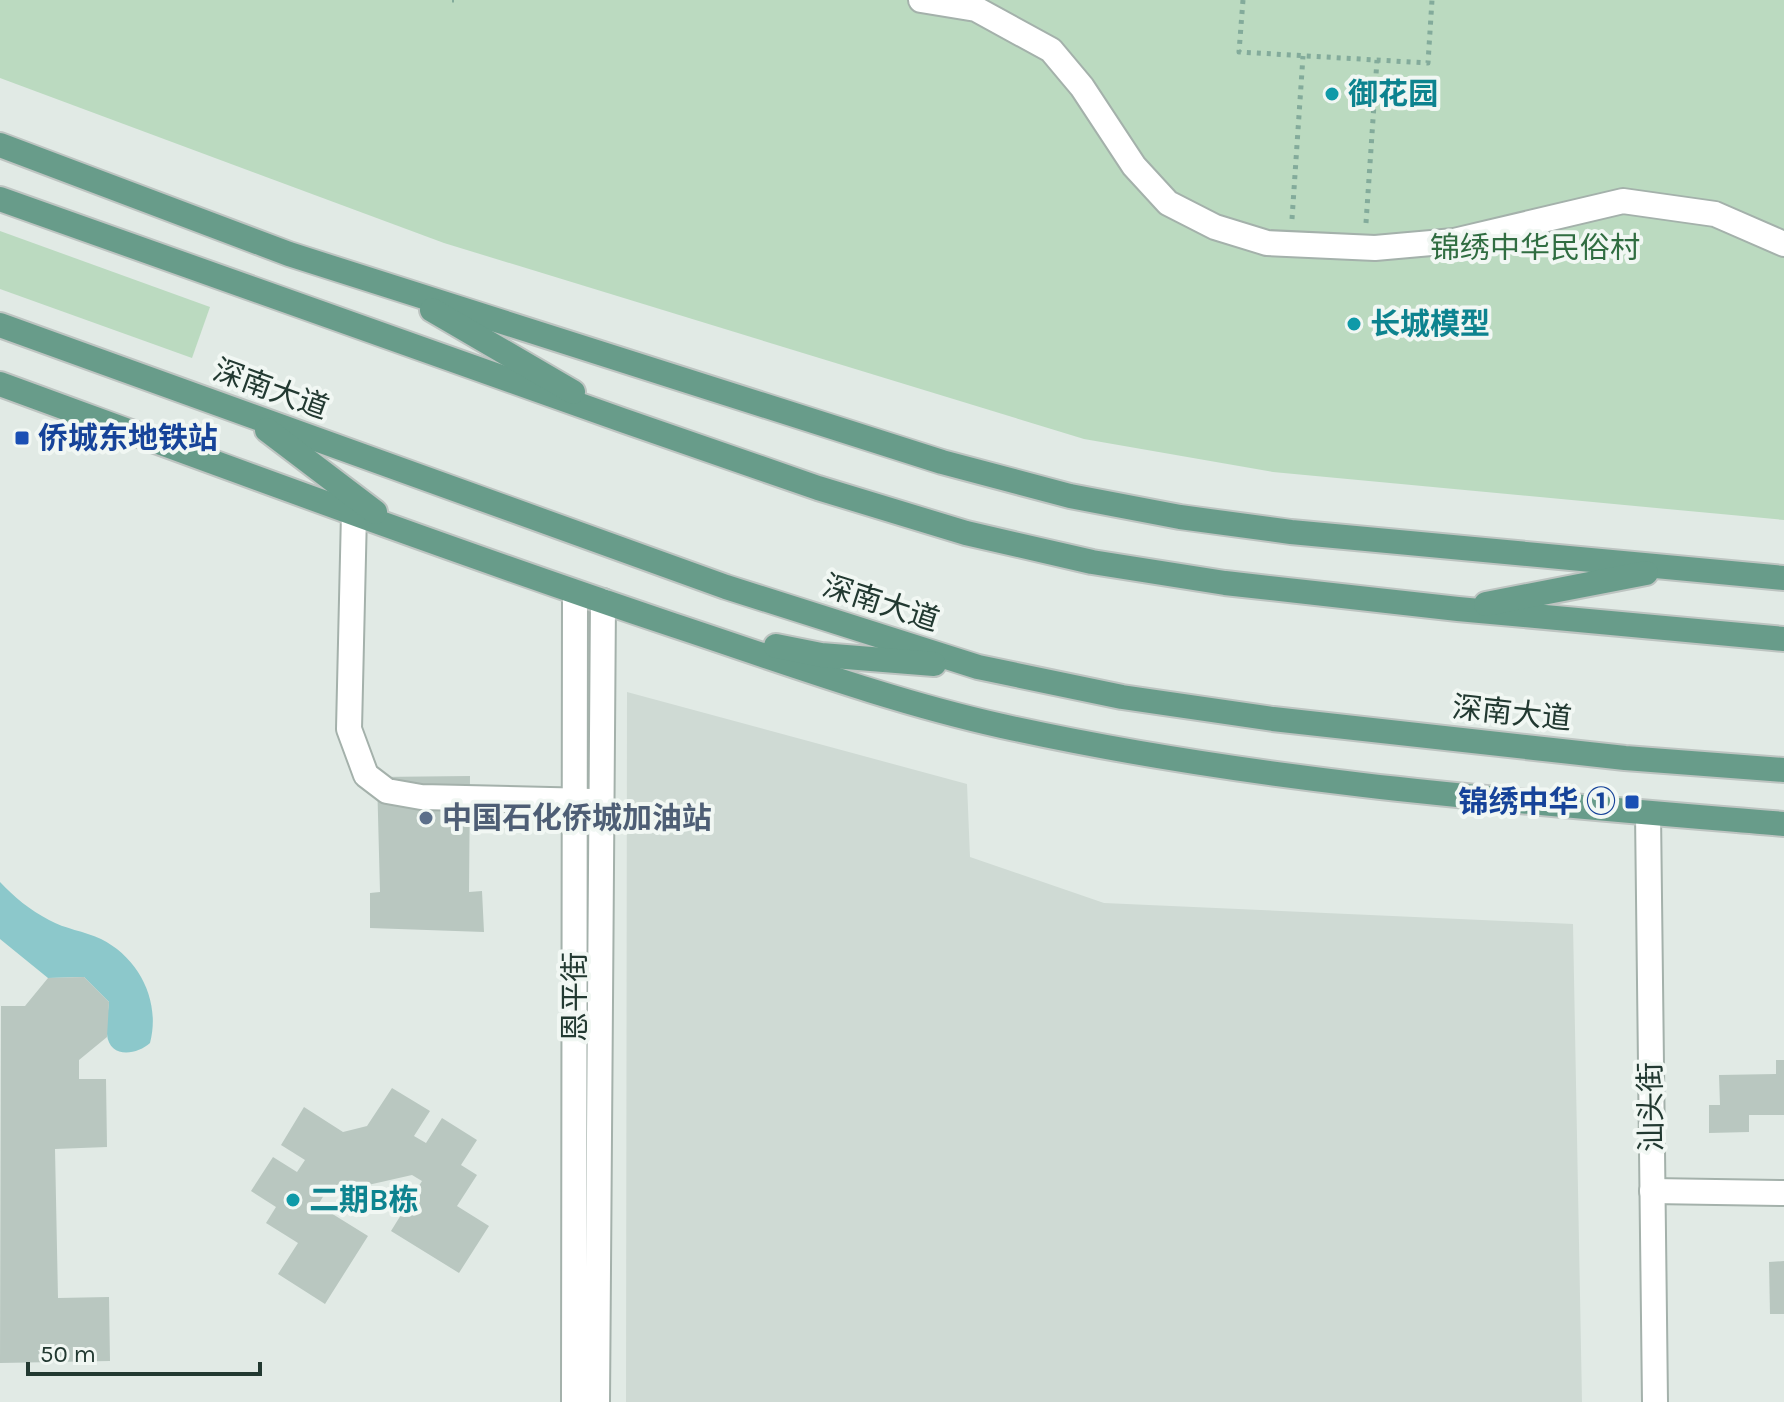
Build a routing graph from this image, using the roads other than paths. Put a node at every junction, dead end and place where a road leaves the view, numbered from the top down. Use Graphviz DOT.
graph roads {
  1 [pos="921,0"];
  2 [pos="0,145"];
  3 [pos="0,199"];
  4 [pos="1784,244"];
  5 [pos="395,289"];
  6 [pos="0,325"];
  7 [pos="0,384"];
  8 [pos="246,414"];
  9 [pos="622,420"];
  10 [pos="354,513"];
  11 [pos="396,528"];
  12 [pos="1672,568"];
  13 [pos="1784,578"];
  14 [pos="575,592"];
  15 [pos="603,601"];
  16 [pos="1458,609"];
  17 [pos="676,625"];
  18 [pos="1784,639"];
  19 [pos="978,667"];
  20 [pos="1784,770"];
  21 [pos="575,800"];
  22 [pos="601,801"];
  23 [pos="1648,813"];
  24 [pos="1784,824"];
  25 [pos="1652,1191"];
  26 [pos="1784,1193"];
  27 [pos="574,1402"];
  28 [pos="597,1402"];
  29 [pos="1655,1402"];
  1 -- 4 [label="street"];
  2 -- 5 [label="main road"];
  3 -- 9 [label="main road"];
  5 -- 9 [label="main road"];
  5 -- 12 [label="main road"];
  6 -- 8 [label="main road, 深南大道"];
  7 -- 10 [label="main road"];
  8 -- 11 [label="main road"];
  8 -- 19 [label="main road, 深南大道"];
  9 -- 16 [label="main road"];
  10 -- 11 [label="main road"];
  10 -- 21 [label="street"];
  11 -- 14 [label="main road"];
  12 -- 13 [label="main road"];
  12 -- 16 [label="main road"];
  14 -- 15 [label="main road"];
  14 -- 21 [label="street, 恩平街"];
  15 -- 17 [label="main road"];
  15 -- 22 [label="street, 恩平街"];
  16 -- 18 [label="main road"];
  17 -- 19 [label="main road"];
  17 -- 23 [label="main road"];
  19 -- 20 [label="main road, 深南大道"];
  21 -- 22 [label="street"];
  21 -- 27 [label="street, 恩平街"];
  22 -- 28 [label="street, 恩平街"];
  23 -- 24 [label="main road"];
  23 -- 25 [label="street, 汕头街"];
  25 -- 26 [label="street"];
  25 -- 29 [label="street, 汕头街"];
}
